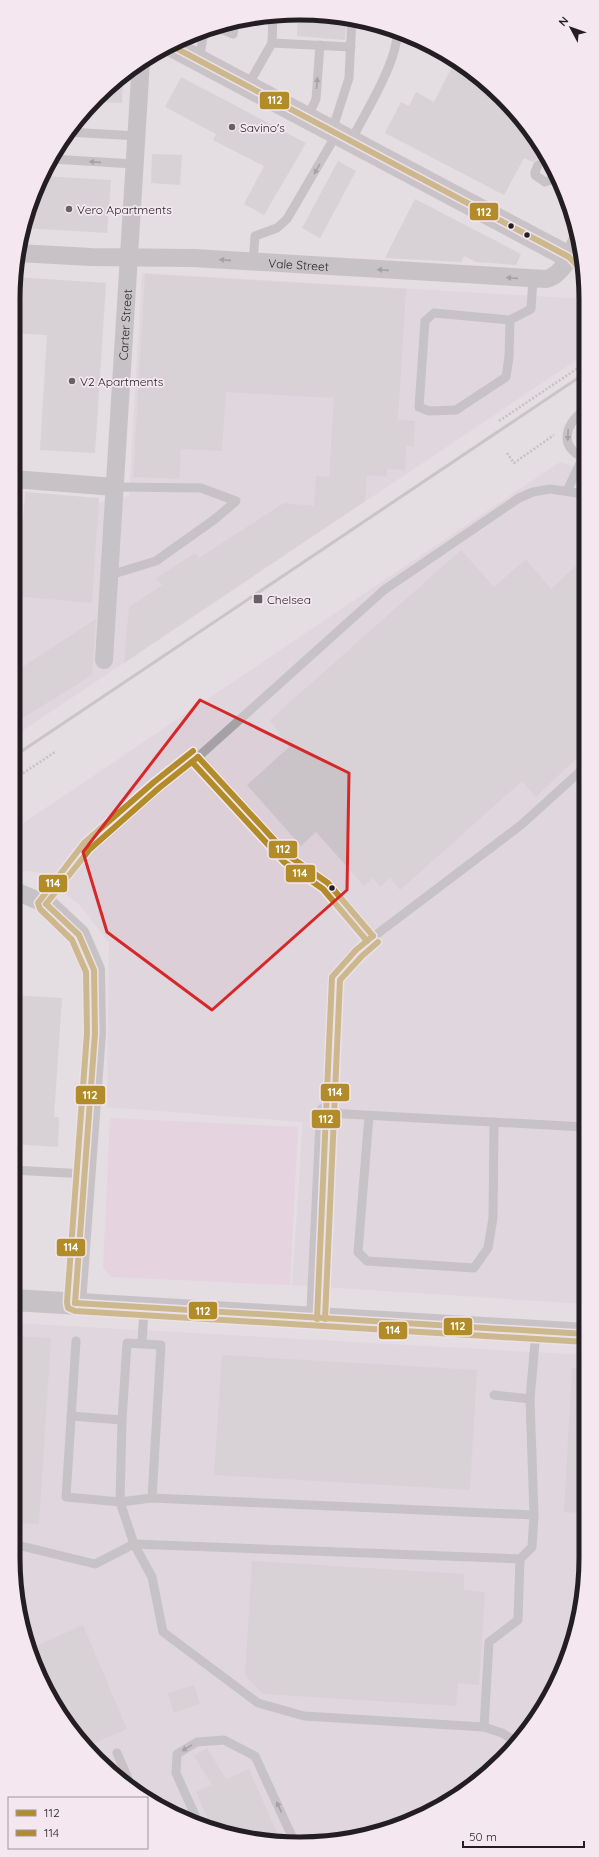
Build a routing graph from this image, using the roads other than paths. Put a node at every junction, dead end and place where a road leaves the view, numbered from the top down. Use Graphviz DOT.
graph roads {
  1 [pos="273,21"];
  2 [pos="352,25"];
  3 [pos="234,28"];
  4 [pos="225,31"];
  5 [pos="203,37"];
  6 [pos="397,38"];
  7 [pos="272,43"];
  8 [pos="320,45"];
  9 [pos="350,47"];
  10 [pos="177,49"];
  11 [pos="200,61"];
  12 [pos="141,70"];
  13 [pos="247,87"];
  14 [pos="307,119"];
  15 [pos="75,132"];
  16 [pos="137,136"];
  17 [pos="339,136"];
  18 [pos="57,159"];
  19 [pos="134,164"];
  20 [pos="538,165"];
  21 [pos="552,179"];
  22 [pos="575,252"];
  23 [pos="24,253"];
  24 [pos="575,253"];
  25 [pos="129,258"];
  26 [pos="253,262"];
  27 [pos="533,279"];
  28 [pos="510,320"];
  29 [pos="579,415"];
  30 [pos="579,454"];
  31 [pos="579,467"];
  32 [pos="20,479"];
  33 [pos="115,486"];
  34 [pos="567,491"];
  35 [pos="579,493"];
  36 [pos="110,575"];
  37 [pos="104,660"];
  38 [pos="198,757"];
  39 [pos="579,772"];
  40 [pos="20,893"];
  41 [pos="46,904"];
  42 [pos="373,936"];
  43 [pos="327,1113"];
  44 [pos="369,1116"];
  45 [pos="494,1122"];
  46 [pos="579,1127"];
  47 [pos="20,1170"];
  48 [pos="85,1174"];
  49 [pos="20,1300"];
  50 [pos="75,1303"];
  51 [pos="144,1308"];
  52 [pos="317,1319"];
  53 [pos="536,1331"];
  54 [pos="579,1334"];
  55 [pos="76,1341"];
  56 [pos="142,1344"];
  57 [pos="494,1395"];
  58 [pos="530,1399"];
  59 [pos="71,1416"];
  60 [pos="122,1420"];
  61 [pos="152,1498"];
  62 [pos="120,1502"];
  63 [pos="534,1515"];
  64 [pos="134,1544"];
  65 [pos="20,1546"];
  66 [pos="520,1559"];
  67 [pos="484,1727"];
  68 [pos="512,1739"];
  69 [pos="117,1753"];
  70 [pos="128,1778"];
  71 [pos="196,1817"];
  72 [pos="292,1837"];
  1 -- 7 [label="lane"];
  2 -- 9 [label="lane"];
  3 -- 4 [label="lane"];
  5 -- 11 [label="lane"];
  6 -- 17 [label="lane"];
  7 -- 8 [label="lane"];
  7 -- 13 [label="lane"];
  8 -- 9 [label="lane"];
  14 -- 8 [label="lane, one-way"];
  9 -- 17 [label="lane"];
  10 -- 11 [label="main road"];
  11 -- 13 [label="main road"];
  12 -- 16 [label="street, Carter Street"];
  13 -- 14 [label="main road"];
  14 -- 17 [label="main road"];
  15 -- 16 [label="lane"];
  16 -- 19 [label="street, Carter Street"];
  17 -- 22 [label="main road"];
  17 -- 26 [label="lane, one-way"];
  19 -- 18 [label="lane, one-way"];
  19 -- 25 [label="street, Carter Street"];
  20 -- 21 [label="lane"];
  23 -- 25 [label="street, Vale Street"];
  24 -- 27 [label="street, Vale Street"];
  26 -- 25 [label="street, Vale Street, one-way"];
  25 -- 33 [label="street, Carter Street"];
  27 -- 26 [label="street, Vale Street, one-way"];
  27 -- 28 [label="lane"];
  28 -- 28 [label="lane"];
  29 -- 30 [label="lane, one-way"];
  31 -- 34 [label="lane"];
  32 -- 33 [label="street"];
  33 -- 36 [label="street, Carter Street"];
  33 -- 36 [label="lane"];
  34 -- 35 [label="lane"];
  34 -- 38 [label="lane"];
  36 -- 37 [label="street, Carter Street"];
  38 -- 41 [label="lane"];
  38 -- 42 [label="lane"];
  39 -- 42 [label="lane"];
  40 -- 41 [label="street"];
  41 -- 48 [label="main road"];
  42 -- 43 [label="lane"];
  43 -- 44 [label="lane"];
  43 -- 52 [label="main road"];
  44 -- 45 [label="lane"];
  44 -- 45 [label="lane"];
  45 -- 46 [label="lane"];
  47 -- 48 [label="lane"];
  48 -- 50 [label="main road"];
  49 -- 50 [label="main road"];
  50 -- 51 [label="main road"];
  51 -- 52 [label="main road"];
  51 -- 56 [label="lane"];
  52 -- 53 [label="main road"];
  53 -- 54 [label="main road"];
  53 -- 58 [label="lane"];
  55 -- 59 [label="lane"];
  56 -- 60 [label="lane"];
  56 -- 61 [label="lane"];
  57 -- 58 [label="lane"];
  58 -- 63 [label="lane"];
  59 -- 60 [label="lane"];
  59 -- 62 [label="lane"];
  60 -- 62 [label="lane"];
  61 -- 62 [label="lane"];
  61 -- 63 [label="lane"];
  62 -- 64 [label="lane"];
  63 -- 66 [label="lane"];
  64 -- 65 [label="lane"];
  64 -- 66 [label="lane"];
  64 -- 67 [label="lane"];
  66 -- 67 [label="lane"];
  67 -- 68 [label="lane"];
  69 -- 70 [label="lane"];
  72 -- 71 [label="lane, one-way"];
}
